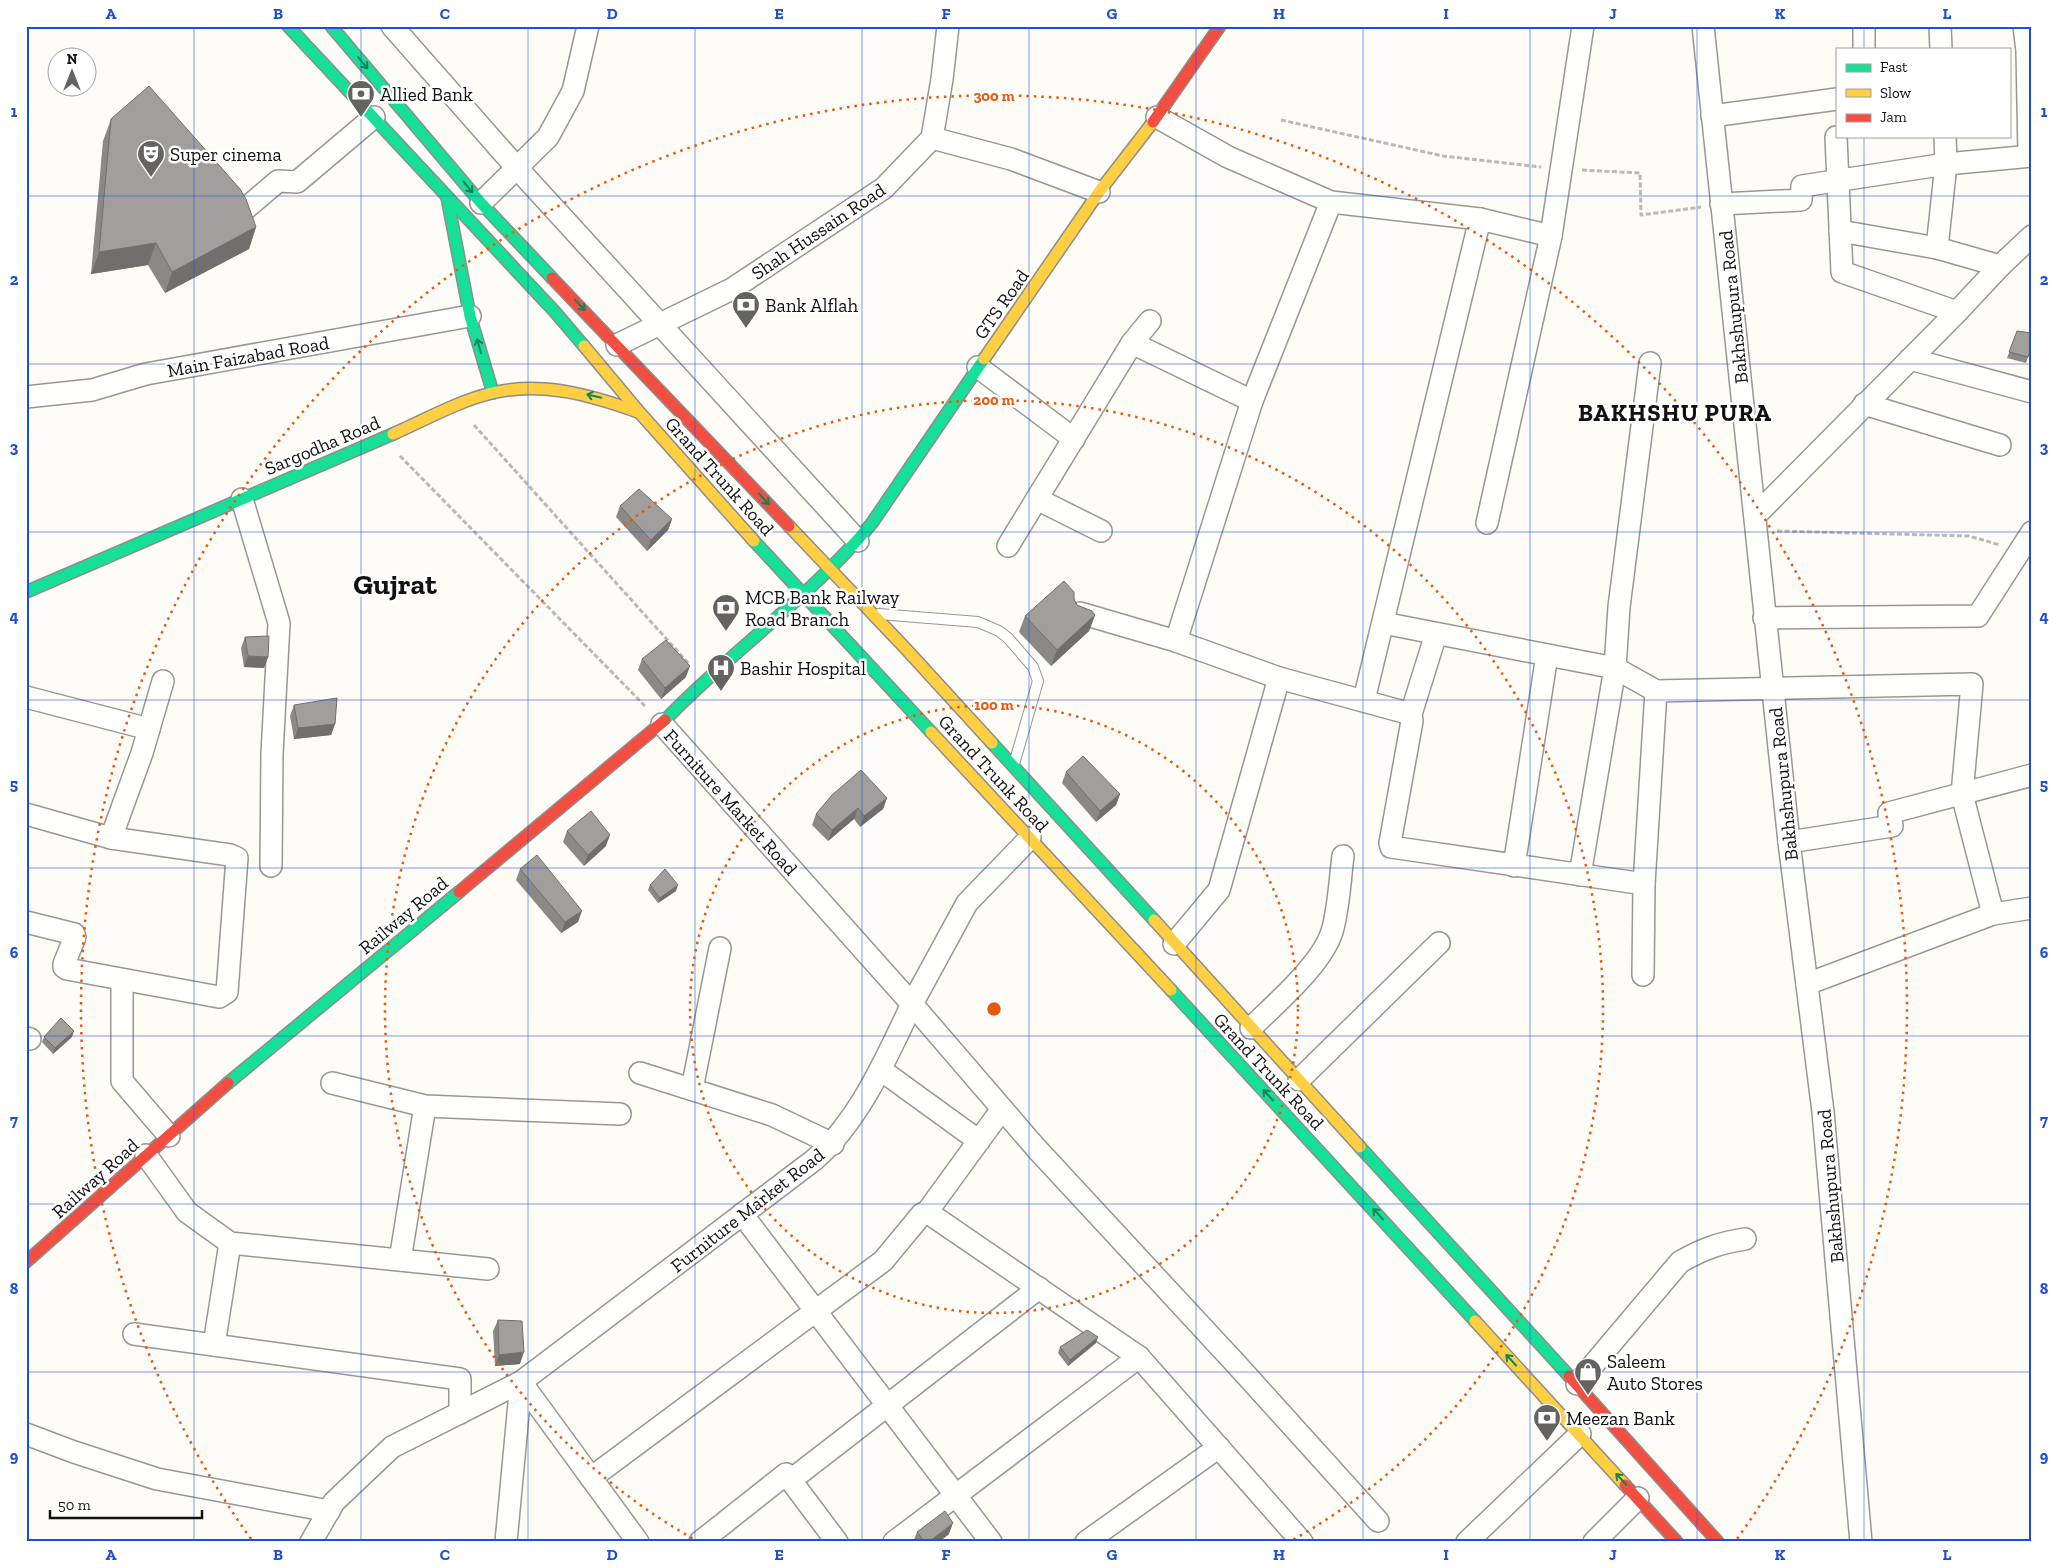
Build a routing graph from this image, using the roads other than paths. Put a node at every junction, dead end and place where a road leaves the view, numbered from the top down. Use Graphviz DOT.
graph roads {
  1 [pos="288,26"];
  2 [pos="331,26"];
  3 [pos="392,26"];
  4 [pos="588,26"];
  5 [pos="948,26"];
  6 [pos="1220,26"];
  7 [pos="1584,26"];
  8 [pos="1702,26"];
  9 [pos="1864,26"];
  10 [pos="1940,26"];
  11 [pos="2023,42"];
  12 [pos="1864,48"];
  13 [pos="1941,48"];
  14 [pos="1836,99"];
  15 [pos="1712,116"];
  16 [pos="374,117"];
  17 [pos="1157,117"];
  18 [pos="932,138"];
  19 [pos="1836,138"];
  20 [pos="1945,138"];
  21 [pos="2030,156"];
  22 [pos="1946,164"];
  23 [pos="517,168"];
  24 [pos="1838,181"];
  25 [pos="1099,192"];
  26 [pos="448,197"];
  27 [pos="1331,202"];
  28 [pos="481,203"];
  29 [pos="1722,204"];
  30 [pos="244,210"];
  31 [pos="1480,220"];
  32 [pos="1840,231"];
  33 [pos="1550,236"];
  34 [pos="2032,236"];
  35 [pos="1937,248"];
  36 [pos="2000,266"];
  37 [pos="1957,312"];
  38 [pos="470,316"];
  39 [pos="1150,321"];
  40 [pos="659,324"];
  41 [pos="1132,343"];
  42 [pos="618,345"];
  43 [pos="1910,358"];
  44 [pos="1650,363"];
  45 [pos="978,367"];
  46 [pos="2032,392"];
  47 [pos="493,393"];
  48 [pos="26,397"];
  49 [pos="1252,401"];
  50 [pos="1864,404"];
  51 [pos="640,413"];
  52 [pos="1074,438"];
  53 [pos="2000,445"];
  54 [pos="242,499"];
  55 [pos="1037,499"];
  56 [pos="1487,522"];
  57 [pos="1756,523"];
  58 [pos="1101,531"];
  59 [pos="2032,532"];
  60 [pos="858,541"];
  61 [pos="1008,546"];
  62 [pos="831,570"];
  63 [pos="26,592"];
  64 [pos="803,595"];
  65 [pos="1080,613"];
  66 [pos="873,614"];
  67 [pos="1764,618"];
  68 [pos="1383,624"];
  69 [pos="1436,634"];
  70 [pos="1176,641"];
  71 [pos="1546,655"];
  72 [pos="1615,668"];
  73 [pos="1279,678"];
  74 [pos="163,681"];
  75 [pos="1772,687"];
  76 [pos="1656,691"];
  77 [pos="26,698"];
  78 [pos="1364,700"];
  79 [pos="1411,714"];
  80 [pos="662,724"];
  81 [pos="149,729"];
  82 [pos="1013,767"];
  83 [pos="2032,775"];
  84 [pos="1962,794"];
  85 [pos="26,814"];
  86 [pos="111,838"];
  87 [pos="1030,838"];
  88 [pos="1789,842"];
  89 [pos="1343,856"];
  90 [pos="271,866"];
  91 [pos="1514,866"];
  92 [pos="1580,875"];
  93 [pos="1644,884"];
  94 [pos="2032,910"];
  95 [pos="1993,914"];
  96 [pos="2032,918"];
  97 [pos="26,922"];
  98 [pos="1439,943"];
  99 [pos="1174,944"];
  100 [pos="720,948"];
  101 [pos="1643,975"];
  102 [pos="122,980"];
  103 [pos="1807,984"];
  104 [pos="912,1004"];
  105 [pos="1251,1028"];
  106 [pos="881,1070"];
  107 [pos="640,1073"];
  108 [pos="1299,1080"];
  109 [pos="332,1084"];
  110 [pos="692,1089"];
  111 [pos="425,1106"];
  112 [pos="1002,1109"];
  113 [pos="620,1114"];
  114 [pos="168,1136"];
  115 [pos="979,1142"];
  116 [pos="833,1144"];
  117 [pos="146,1155"];
  118 [pos="927,1212"];
  119 [pos="742,1214"];
  120 [pos="1746,1239"];
  121 [pos="230,1243"];
  122 [pos="400,1260"];
  123 [pos="26,1262"];
  124 [pos="488,1269"];
  125 [pos="1039,1288"];
  126 [pos="816,1311"];
  127 [pos="134,1334"];
  128 [pos="214,1345"];
  129 [pos="1139,1357"];
  130 [pos="521,1382"];
  131 [pos="1577,1384"];
  132 [pos="888,1405"];
  133 [pos="460,1413"];
  134 [pos="26,1434"];
  135 [pos="1580,1434"];
  136 [pos="1219,1447"];
  137 [pos="591,1478"];
  138 [pos="791,1480"];
  139 [pos="956,1495"];
  140 [pos="1638,1498"];
  141 [pos="329,1511"];
  142 [pos="1378,1522"];
  143 [pos="630,1536"];
  144 [pos="1294,1539"];
  145 [pos="311,1542"];
  146 [pos="506,1542"];
  147 [pos="700,1542"];
  148 [pos="838,1542"];
  149 [pos="894,1542"];
  150 [pos="992,1542"];
  151 [pos="1086,1542"];
  152 [pos="1467,1542"];
  153 [pos="1594,1542"];
  154 [pos="1677,1542"];
  155 [pos="1718,1542"];
  156 [pos="1861,1542"];
  1 -- 16 [label="main road, Grand Trunk Road"];
  2 -- 28 [label="main road, Grand Trunk Road, one-way"];
  3 -- 23 [label="street"];
  4 -- 23 [label="street"];
  5 -- 18 [label="street"];
  6 -- 17 [label="main road, GTS Road"];
  7 -- 33 [label="street"];
  8 -- 15 [label="street, Bakhshupura Road"];
  9 -- 12 [label="street"];
  10 -- 13 [label="street"];
  11 -- 21 [label="street"];
  14 -- 15 [label="street"];
  15 -- 29 [label="street, Bakhshupura Road"];
  16 -- 26 [label="main road, Grand Trunk Road"];
  16 -- 30 [label="street"];
  17 -- 25 [label="main road, GTS Road"];
  17 -- 27 [label="street"];
  18 -- 25 [label="street"];
  18 -- 40 [label="street, Shah Hussain Road"];
  19 -- 24 [label="street"];
  20 -- 22 [label="street"];
  21 -- 22 [label="street"];
  22 -- 24 [label="street"];
  22 -- 35 [label="street"];
  23 -- 28 [label="street"];
  23 -- 40 [label="street"];
  24 -- 29 [label="street"];
  24 -- 32 [label="street"];
  25 -- 45 [label="main road, GTS Road"];
  26 -- 38 [label="main road"];
  26 -- 51 [label="main road, Grand Trunk Road"];
  27 -- 31 [label="street"];
  27 -- 49 [label="street"];
  28 -- 42 [label="main road, Grand Trunk Road, one-way"];
  29 -- 57 [label="street, Bakhshupura Road"];
  31 -- 33 [label="street"];
  31 -- 68 [label="street"];
  32 -- 35 [label="street"];
  32 -- 37 [label="street"];
  33 -- 56 [label="street"];
  34 -- 36 [label="street"];
  35 -- 36 [label="street"];
  36 -- 37 [label="street"];
  37 -- 43 [label="street"];
  47 -- 38 [label="main road, one-way"];
  38 -- 48 [label="street, Main Faizabad Road"];
  39 -- 41 [label="street"];
  40 -- 42 [label="street, Shah Hussain Road"];
  40 -- 60 [label="street"];
  41 -- 49 [label="street"];
  41 -- 52 [label="street"];
  42 -- 62 [label="main road, Grand Trunk Road, one-way"];
  43 -- 46 [label="street"];
  43 -- 50 [label="street"];
  44 -- 72 [label="street"];
  45 -- 52 [label="street"];
  45 -- 60 [label="main road, GTS Road"];
  51 -- 47 [label="main road, Sargodha Road, one-way"];
  47 -- 54 [label="main road, Sargodha Road"];
  49 -- 70 [label="street"];
  50 -- 53 [label="street"];
  50 -- 57 [label="street"];
  51 -- 64 [label="main road, Grand Trunk Road"];
  52 -- 55 [label="street"];
  54 -- 63 [label="main road, Sargodha Road"];
  54 -- 90 [label="street"];
  55 -- 58 [label="street"];
  55 -- 61 [label="street"];
  57 -- 67 [label="street, Bakhshupura Road"];
  59 -- 67 [label="street"];
  60 -- 62 [label="main road, GTS Road"];
  62 -- 64 [label="main road, GTS Road"];
  62 -- 66 [label="main road, Grand Trunk Road"];
  64 -- 80 [label="main road, Railway Road"];
  64 -- 87 [label="main road, Grand Trunk Road"];
  65 -- 70 [label="street"];
  66 -- 82 [label="main road, Grand Trunk Road"];
  66 -- 82 [label="lane"];
  67 -- 75 [label="street, Bakhshupura Road"];
  68 -- 69 [label="street"];
  68 -- 78 [label="street"];
  69 -- 71 [label="street"];
  69 -- 79 [label="street"];
  70 -- 73 [label="street"];
  71 -- 72 [label="street"];
  71 -- 91 [label="street"];
  72 -- 76 [label="street"];
  72 -- 92 [label="street"];
  73 -- 78 [label="street"];
  73 -- 99 [label="street"];
  74 -- 81 [label="street"];
  75 -- 76 [label="street"];
  75 -- 84 [label="street"];
  75 -- 88 [label="street, Bakhshupura Road"];
  76 -- 93 [label="street"];
  77 -- 81 [label="street"];
  78 -- 79 [label="street"];
  79 -- 91 [label="street"];
  80 -- 104 [label="street, Furniture Market Road"];
  80 -- 114 [label="main road, Railway Road"];
  81 -- 86 [label="street"];
  82 -- 99 [label="main road, Grand Trunk Road"];
  83 -- 84 [label="street"];
  84 -- 88 [label="street"];
  84 -- 95 [label="street"];
  85 -- 86 [label="street"];
  86 -- 102 [label="street"];
  87 -- 104 [label="street"];
  135 -- 87 [label="main road, Grand Trunk Road, one-way"];
  88 -- 103 [label="street, Bakhshupura Road"];
  89 -- 105 [label="street"];
  91 -- 92 [label="street"];
  92 -- 93 [label="street"];
  93 -- 101 [label="street"];
  94 -- 95 [label="street"];
  94 -- 96 [label="street"];
  95 -- 103 [label="street"];
  97 -- 102 [label="street"];
  98 -- 108 [label="street"];
  99 -- 105 [label="main road, Grand Trunk Road"];
  100 -- 110 [label="street"];
  102 -- 114 [label="street"];
  103 -- 156 [label="street, Bakhshupura Road"];
  104 -- 106 [label="street, Furniture Market Road"];
  104 -- 112 [label="street"];
  105 -- 108 [label="main road, Grand Trunk Road"];
  106 -- 115 [label="street"];
  106 -- 116 [label="street, Furniture Market Road"];
  107 -- 110 [label="street"];
  108 -- 131 [label="main road, Grand Trunk Road"];
  109 -- 111 [label="street"];
  110 -- 116 [label="street"];
  111 -- 113 [label="street"];
  111 -- 122 [label="street"];
  112 -- 115 [label="street"];
  112 -- 142 [label="street"];
  114 -- 117 [label="main road, Railway Road"];
  115 -- 118 [label="street"];
  116 -- 119 [label="street, Furniture Market Road"];
  117 -- 121 [label="street"];
  117 -- 123 [label="main road, Railway Road"];
  118 -- 125 [label="street"];
  118 -- 126 [label="street"];
  119 -- 126 [label="street"];
  119 -- 130 [label="street, Furniture Market Road"];
  120 -- 131 [label="street"];
  121 -- 122 [label="street"];
  121 -- 128 [label="street"];
  122 -- 124 [label="street"];
  125 -- 129 [label="street"];
  125 -- 132 [label="street"];
  126 -- 132 [label="street"];
  126 -- 137 [label="street"];
  127 -- 128 [label="street"];
  128 -- 133 [label="street"];
  129 -- 136 [label="street"];
  129 -- 139 [label="street"];
  130 -- 133 [label="street, Furniture Market Road"];
  130 -- 137 [label="street"];
  130 -- 146 [label="street"];
  131 -- 155 [label="main road, Grand Trunk Road"];
  132 -- 138 [label="street"];
  132 -- 139 [label="street"];
  133 -- 141 [label="street, Furniture Market Road"];
  134 -- 141 [label="street"];
  140 -- 135 [label="main road, Grand Trunk Road, one-way"];
  135 -- 152 [label="street"];
  136 -- 144 [label="street"];
  136 -- 151 [label="street"];
  137 -- 143 [label="street"];
  138 -- 147 [label="street"];
  138 -- 148 [label="street"];
  139 -- 149 [label="street"];
  139 -- 150 [label="street"];
  140 -- 153 [label="street"];
  140 -- 154 [label="main road, Grand Trunk Road"];
  141 -- 145 [label="street, Furniture Market Road"];
}
